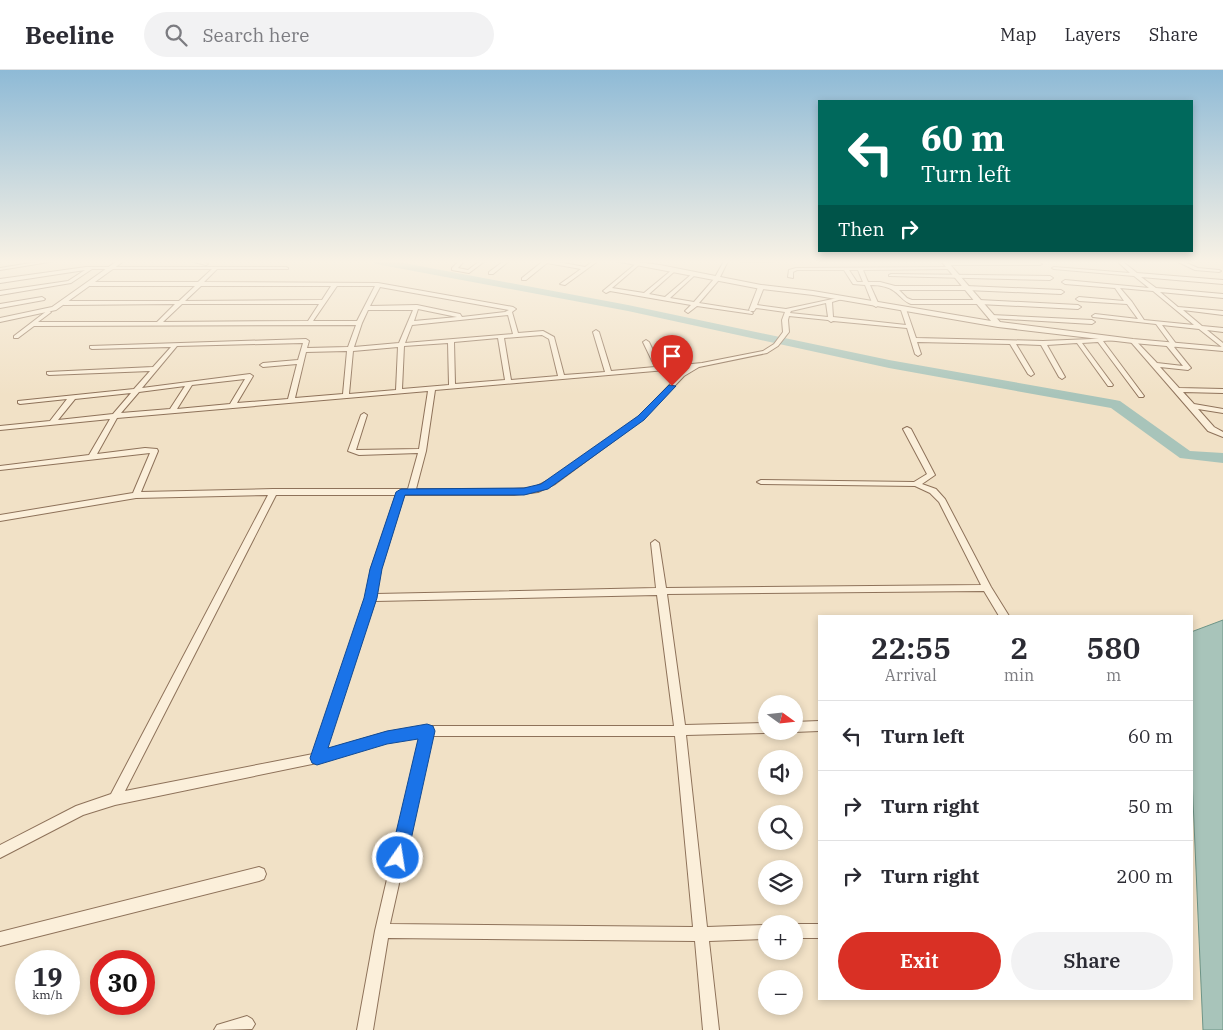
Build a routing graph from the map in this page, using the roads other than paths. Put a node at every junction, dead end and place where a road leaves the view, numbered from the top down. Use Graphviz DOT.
graph roads {
  1 [pos="59,306"];
  2 [pos="177,306"];
  3 [pos="321,306"];
  4 [pos="498,306"];
  5 [pos="693,306"];
  6 [pos="705,306"];
  7 [pos="754,306"];
  8 [pos="803,306"];
  9 [pos="830,306"];
  10 [pos="880,306"];
  11 [pos="982,306"];
  12 [pos="1048,306"];
  13 [pos="1132,306"];
  14 [pos="1173,306"];
  15 [pos="367,308"];
  16 [pos="417,308"];
  17 [pos="1078,308"];
  18 [pos="1176,308"];
  19 [pos="904,310"];
  20 [pos="688,311"];
  21 [pos="48,312"];
  22 [pos="510,313"];
  23 [pos="787,313"];
  24 [pos="1223,313"];
  25 [pos="991,317"];
  26 [pos="465,318"];
  27 [pos="0,320"];
  28 [pos="831,320"];
  29 [pos="1142,321"];
  30 [pos="310,322"];
  31 [pos="359,322"];
  32 [pos="1157,322"];
  33 [pos="159,323"];
  34 [pos="411,323"];
  35 [pos="32,324"];
  36 [pos="998,325"];
  37 [pos="909,327"];
  38 [pos="1198,327"];
  39 [pos="1223,330"];
  40 [pos="596,332"];
  41 [pos="516,335"];
  42 [pos="501,336"];
  43 [pos="16,337"];
  44 [pos="1114,339"];
  45 [pos="914,340"];
  46 [pos="451,341"];
  47 [pos="1100,341"];
  48 [pos="1134,341"];
  49 [pos="646,342"];
  50 [pos="1012,342"];
  51 [pos="1079,342"];
  52 [pos="1043,343"];
  53 [pos="176,344"];
  54 [pos="401,345"];
  55 [pos="1172,345"];
  56 [pos="92,346"];
  57 [pos="350,349"];
  58 [pos="1222,349"];
  59 [pos="305,350"];
  60 [pos="918,354"];
  61 [pos="302,362"];
  62 [pos="702,365"];
  63 [pos="1155,365"];
  64 [pos="263,366"];
  65 [pos="659,368"];
  66 [pos="155,369"];
  67 [pos="49,372"];
  68 [pos="608,372"];
  69 [pos="1031,374"];
  70 [pos="561,376"];
  71 [pos="1062,377"];
  72 [pos="508,382"];
  73 [pos="190,383"];
  74 [pos="1110,385"];
  75 [pos="452,387"];
  76 [pos="432,388"];
  77 [pos="399,390"];
  78 [pos="1178,390"];
  79 [pos="134,391"];
  80 [pos="1223,391"];
  81 [pos="346,395"];
  82 [pos="1141,396"];
  83 [pos="72,398"];
  84 [pos="290,400"];
  85 [pos="20,402"];
  86 [pos="233,405"];
  87 [pos="1192,406"];
  88 [pos="173,410"];
  89 [pos="1223,411"];
  90 [pos="364,415"];
  91 [pos="115,416"];
  92 [pos="53,421"];
  93 [pos="0,428"];
  94 [pos="907,429"];
  95 [pos="1223,434"];
  96 [pos="422,451"];
  97 [pos="91,457"];
  98 [pos="0,468"];
  99 [pos="761,482"];
  100 [pos="916,484"];
  101 [pos="412,491"];
  102 [pos="272,492"];
  103 [pos="401,492"];
  104 [pos="136,495"];
  105 [pos="0,518"];
  106 [pos="655,543"];
  107 [pos="987,588"];
  108 [pos="663,591"];
  109 [pos="370,598"];
  110 [pos="1003,615"];
  111 [pos="818,726"];
  112 [pos="803,727"];
  113 [pos="758,728"];
  114 [pos="680,730"];
  115 [pos="427,731"];
  116 [pos="317,758"];
  117 [pos="115,799"];
  118 [pos="0,852"];
  119 [pos="259,874"];
  120 [pos="382,931"];
  121 [pos="803,931"];
  122 [pos="818,931"];
  123 [pos="758,932"];
  124 [pos="700,934"];
  125 [pos="0,938"];
  126 [pos="247,1024"];
  127 [pos="222,1030"];
  128 [pos="364,1030"];
  129 [pos="710,1030"];
  1 -- 21 [label="street"];
  2 -- 33 [label="street"];
  3 -- 30 [label="street"];
  4 -- 22 [label="street"];
  5 -- 20 [label="street"];
  6 -- 7 [label="street"];
  7 -- 23 [label="street"];
  8 -- 23 [label="street"];
  9 -- 28 [label="street"];
  10 -- 19 [label="street"];
  11 -- 25 [label="street"];
  12 -- 17 [label="street"];
  13 -- 29 [label="street"];
  14 -- 18 [label="street"];
  15 -- 16 [label="street"];
  15 -- 31 [label="street"];
  16 -- 26 [label="street"];
  16 -- 34 [label="street"];
  18 -- 24 [label="street"];
  18 -- 38 [label="street"];
  19 -- 36 [label="street"];
  19 -- 37 [label="street"];
  21 -- 27 [label="street"];
  21 -- 35 [label="street"];
  22 -- 26 [label="street"];
  22 -- 41 [label="street"];
  23 -- 28 [label="street"];
  23 -- 62 [label="street"];
  25 -- 29 [label="street"];
  25 -- 36 [label="street"];
  26 -- 34 [label="street"];
  28 -- 37 [label="street"];
  29 -- 32 [label="street"];
  30 -- 31 [label="street"];
  30 -- 33 [label="street"];
  31 -- 57 [label="street"];
  32 -- 38 [label="street"];
  32 -- 55 [label="street"];
  33 -- 35 [label="street"];
  34 -- 54 [label="street"];
  35 -- 43 [label="street"];
  36 -- 44 [label="street"];
  37 -- 45 [label="street"];
  38 -- 39 [label="street"];
  38 -- 58 [label="street"];
  40 -- 68 [label="street"];
  41 -- 42 [label="street"];
  41 -- 70 [label="street"];
  42 -- 46 [label="street"];
  42 -- 72 [label="street"];
  44 -- 47 [label="street"];
  44 -- 48 [label="street"];
  45 -- 50 [label="street"];
  45 -- 60 [label="street"];
  46 -- 54 [label="street"];
  46 -- 75 [label="street"];
  47 -- 51 [label="street"];
  47 -- 82 [label="street"];
  48 -- 55 [label="street"];
  48 -- 63 [label="street"];
  49 -- 65 [label="street"];
  50 -- 52 [label="street"];
  50 -- 69 [label="street"];
  51 -- 52 [label="street"];
  51 -- 74 [label="street"];
  52 -- 71 [label="street"];
  53 -- 56 [label="street"];
  53 -- 59 [label="street"];
  53 -- 66 [label="street"];
  54 -- 57 [label="street"];
  54 -- 77 [label="street"];
  55 -- 58 [label="street"];
  55 -- 63 [label="street"];
  57 -- 59 [label="street"];
  57 -- 81 [label="street"];
  59 -- 61 [label="street"];
  61 -- 64 [label="street"];
  61 -- 84 [label="street"];
  62 -- 65 [label="street"];
  62 -- 101 [label="street"];
  63 -- 78 [label="street"];
  65 -- 68 [label="street"];
  66 -- 67 [label="street"];
  66 -- 79 [label="street"];
  68 -- 70 [label="street"];
  70 -- 72 [label="street"];
  72 -- 75 [label="street"];
  73 -- 79 [label="street"];
  73 -- 86 [label="street"];
  73 -- 88 [label="street"];
  75 -- 76 [label="street"];
  76 -- 77 [label="street"];
  76 -- 96 [label="street"];
  77 -- 81 [label="street"];
  78 -- 80 [label="street"];
  78 -- 87 [label="street"];
  79 -- 83 [label="street"];
  79 -- 91 [label="street"];
  81 -- 84 [label="street"];
  83 -- 85 [label="street"];
  83 -- 92 [label="street"];
  84 -- 86 [label="street"];
  86 -- 88 [label="street"];
  87 -- 89 [label="street"];
  87 -- 95 [label="street"];
  88 -- 91 [label="street"];
  90 -- 96 [label="street"];
  91 -- 92 [label="street"];
  91 -- 97 [label="street"];
  92 -- 93 [label="street"];
  94 -- 100 [label="street"];
  96 -- 101 [label="street"];
  97 -- 98 [label="street"];
  97 -- 104 [label="street"];
  99 -- 100 [label="street"];
  100 -- 107 [label="street"];
  101 -- 103 [label="street"];
  102 -- 103 [label="street"];
  102 -- 104 [label="street"];
  102 -- 117 [label="street"];
  103 -- 109 [label="street"];
  104 -- 105 [label="street"];
  106 -- 108 [label="street"];
  107 -- 108 [label="street"];
  107 -- 110 [label="street"];
  108 -- 109 [label="street"];
  108 -- 114 [label="street"];
  109 -- 116 [label="street"];
  111 -- 112 [label="street"];
  113 -- 114 [label="street"];
  114 -- 115 [label="street"];
  114 -- 124 [label="street"];
  115 -- 116 [label="street"];
  115 -- 120 [label="street"];
  116 -- 117 [label="street"];
  117 -- 118 [label="street"];
  119 -- 125 [label="street"];
  120 -- 124 [label="street"];
  120 -- 128 [label="street"];
  121 -- 122 [label="street"];
  123 -- 124 [label="street"];
  124 -- 129 [label="street"];
  126 -- 127 [label="street"];
}
